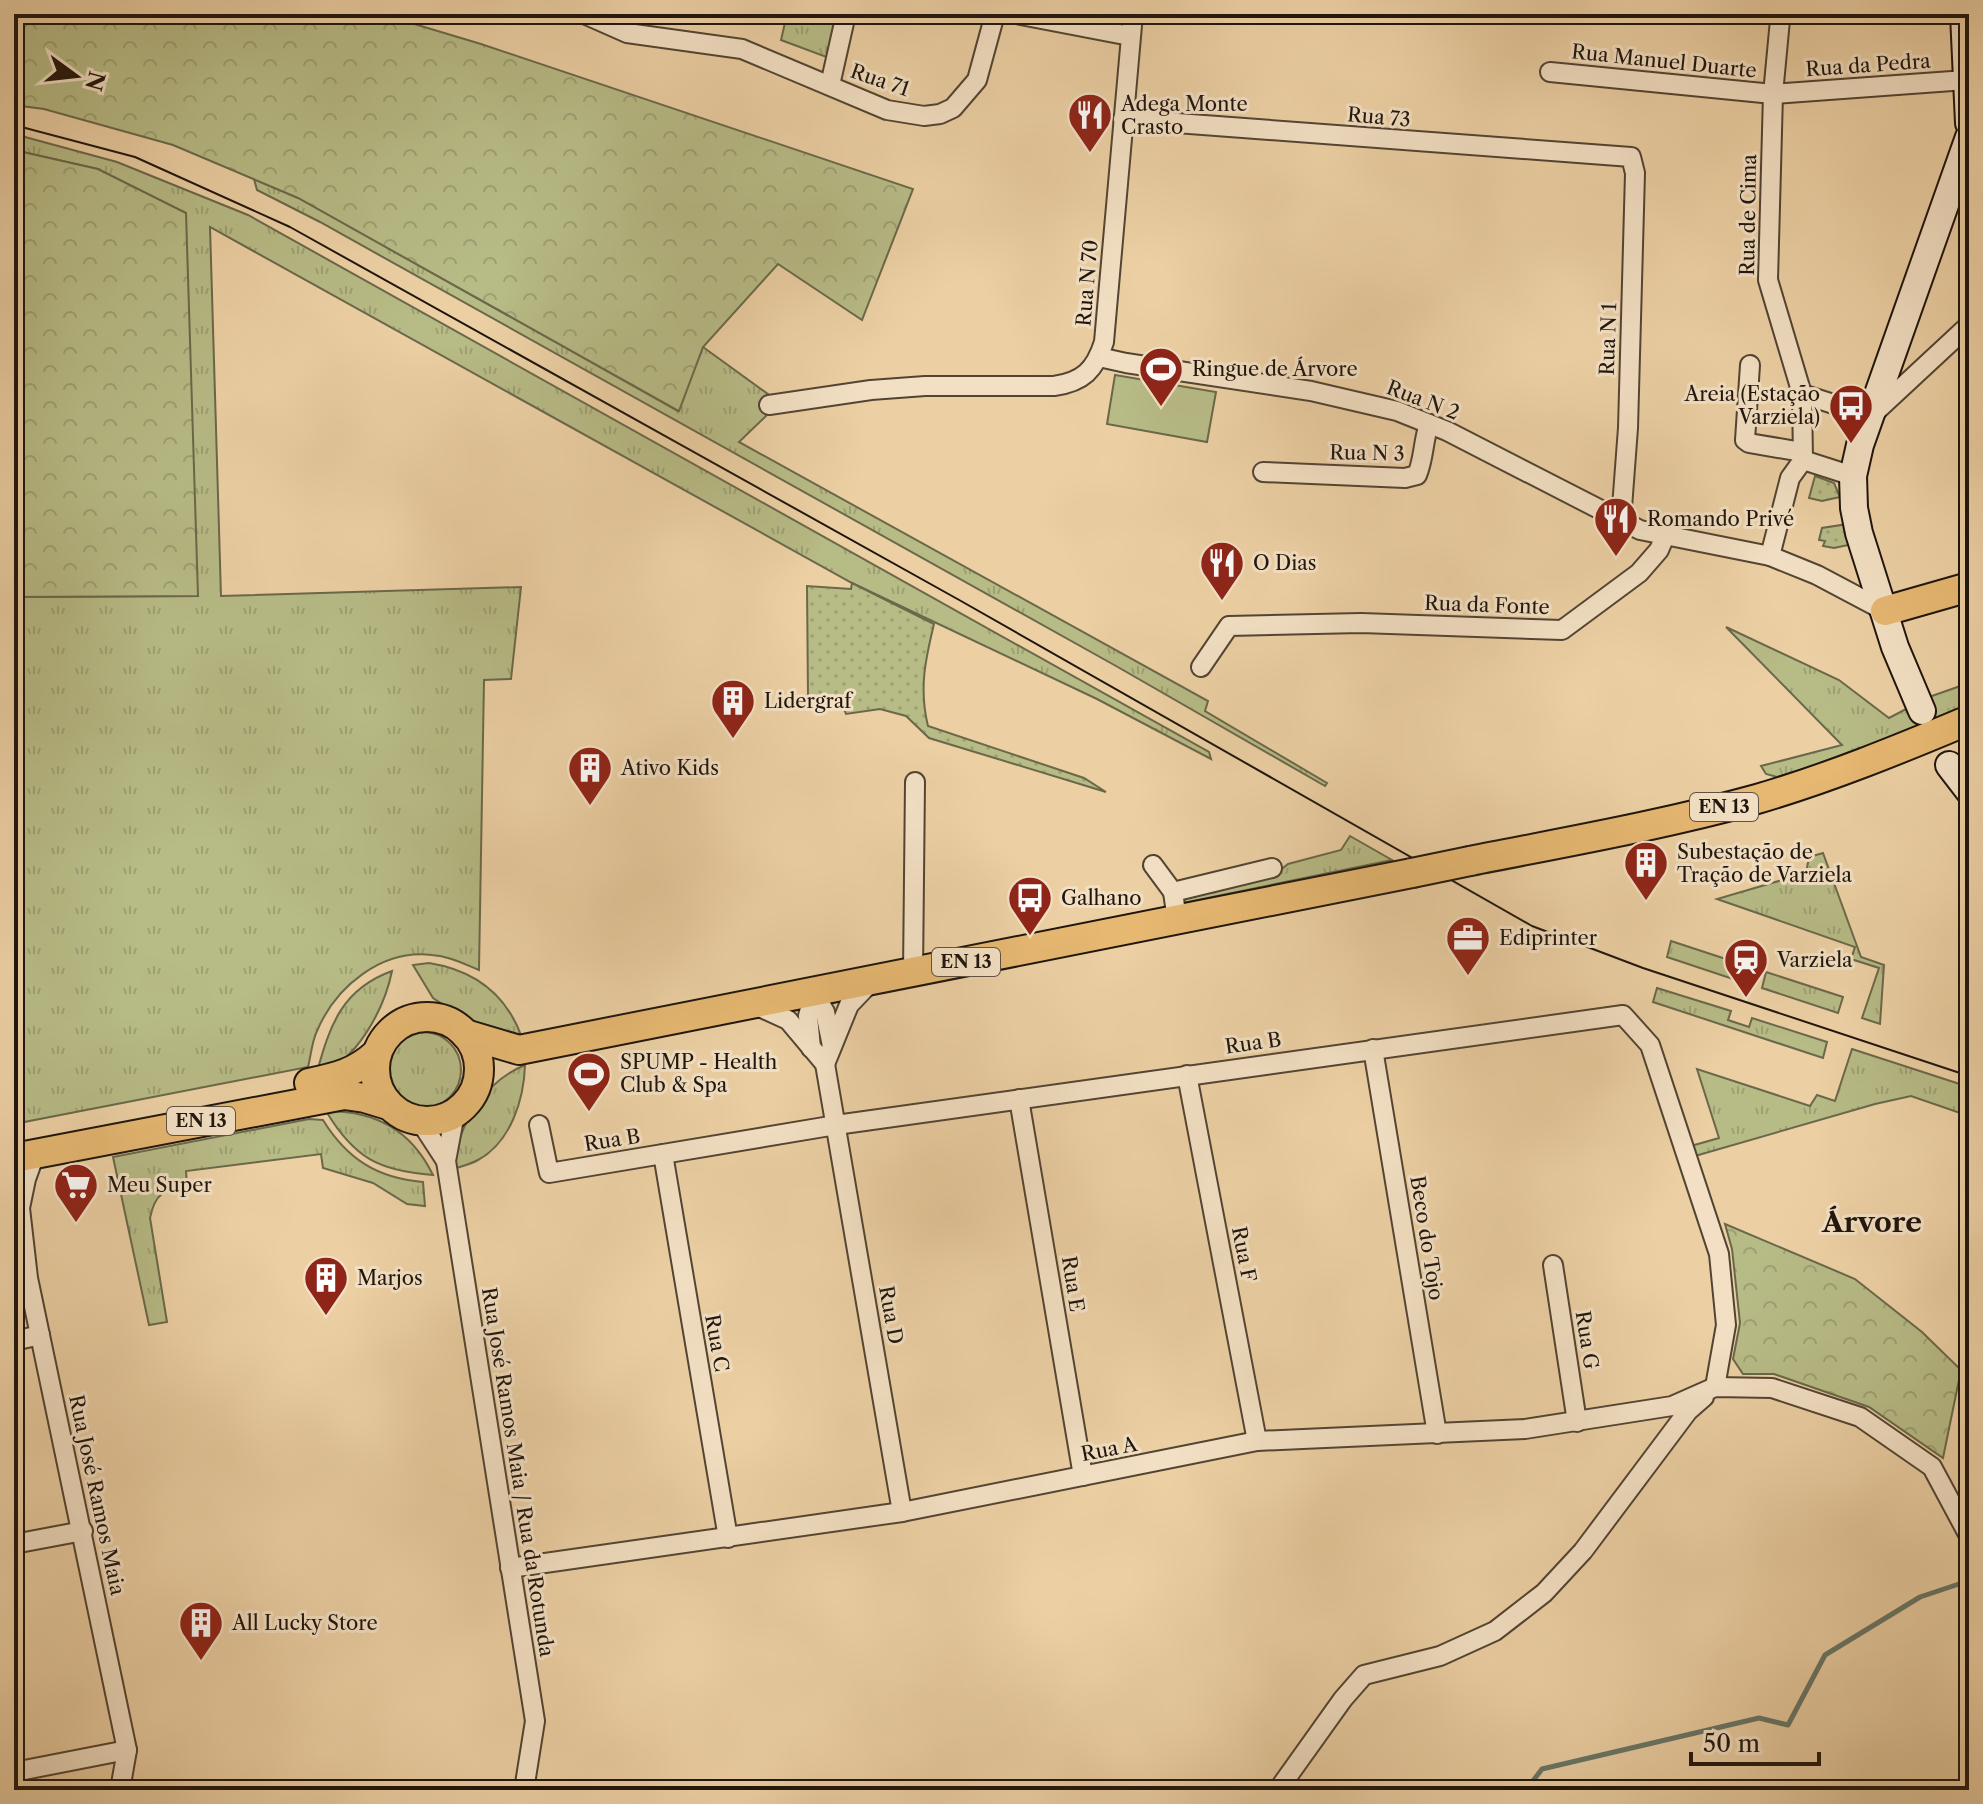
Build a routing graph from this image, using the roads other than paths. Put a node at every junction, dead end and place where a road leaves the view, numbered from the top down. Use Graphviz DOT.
graph roads {
  1 [pos="584,14"];
  2 [pos="846,14"];
  3 [pos="995,14"];
  4 [pos="1016,14"];
  5 [pos="1133,14"];
  6 [pos="1777,14"];
  7 [pos="1961,14"];
  8 [pos="1130,36"];
  9 [pos="1550,72"];
  10 [pos="1966,80"];
  11 [pos="830,85"];
  12 [pos="1773,94"];
  13 [pos="1123,119"];
  14 [pos="1969,123"];
  15 [pos="1969,137"];
  16 [pos="1631,157"];
  17 [pos="1969,325"];
  18 [pos="1099,357"];
  19 [pos="1750,365"];
  20 [pos="1802,394"];
  21 [pos="769,405"];
  22 [pos="1871,416"];
  23 [pos="1429,424"];
  24 [pos="1802,456"];
  25 [pos="1263,472"];
  26 [pos="1853,476"];
  27 [pos="1621,521"];
  28 [pos="1665,536"];
  29 [pos="1770,556"];
  30 [pos="1969,587"];
  31 [pos="1885,611"];
  32 [pos="1201,667"];
  33 [pos="1922,711"];
  34 [pos="1969,720"];
  35 [pos="1949,765"];
  36 [pos="915,782"];
  37 [pos="1969,791"];
  38 [pos="1153,865"];
  39 [pos="1272,868"];
  40 [pos="1173,892"];
  41 [pos="1177,920"];
  42 [pos="913,973"];
  43 [pos="871,982"];
  44 [pos="814,993"];
  45 [pos="755,1005"];
  46 [pos="465,1034"];
  47 [pos="832,1046"];
  48 [pos="811,1048"];
  49 [pos="1373,1049"];
  50 [pos="519,1050"];
  51 [pos="376,1054"];
  52 [pos="825,1064"];
  53 [pos="1187,1075"];
  54 [pos="477,1085"];
  55 [pos="1019,1099"];
  56 [pos="388,1105"];
  57 [pos="455,1113"];
  58 [pos="420,1121"];
  59 [pos="539,1125"];
  60 [pos="836,1125"];
  61 [pos="21,1151"];
  62 [pos="663,1154"];
  63 [pos="446,1161"];
  64 [pos="17,1202"];
  65 [pos="1553,1265"];
  66 [pos="40,1335"];
  67 [pos="14,1341"];
  68 [pos="1715,1387"];
  69 [pos="1577,1422"];
  70 [pos="1437,1434"];
  71 [pos="1257,1441"];
  72 [pos="1083,1476"];
  73 [pos="902,1512"];
  74 [pos="83,1531"];
  75 [pos="1969,1536"];
  76 [pos="728,1538"];
  77 [pos="14,1544"];
  78 [pos="510,1568"];
  79 [pos="127,1750"];
  80 [pos="14,1772"];
  81 [pos="120,1790"];
  82 [pos="524,1790"];
  83 [pos="1278,1790"];
  1 -- 11 [label="street, Rua 71"];
  2 -- 11 [label="street, Rua 71"];
  3 -- 11 [label="street, Rua 71"];
  4 -- 8 [label="street"];
  5 -- 8 [label="street, Rua N 70"];
  6 -- 12 [label="street, Rua de Cima"];
  7 -- 10 [label="street"];
  8 -- 13 [label="street, Rua N 70"];
  9 -- 12 [label="street, Rua Manuel Duarte"];
  10 -- 12 [label="street, Rua da Pedra"];
  10 -- 14 [label="street"];
  12 -- 20 [label="street, Rua de Cima"];
  13 -- 16 [label="street, Rua 73"];
  13 -- 18 [label="street, Rua N 70"];
  15 -- 22 [label="street"];
  16 -- 27 [label="street, Rua N 1"];
  17 -- 22 [label="street"];
  18 -- 21 [label="street, Rua N 70"];
  18 -- 23 [label="street, Rua N 2"];
  19 -- 24 [label="street"];
  20 -- 22 [label="street"];
  20 -- 24 [label="street, Rua de Cima"];
  22 -- 26 [label="street"];
  23 -- 25 [label="street, Rua N 3"];
  23 -- 27 [label="street, Rua N 2"];
  24 -- 26 [label="street"];
  24 -- 29 [label="street, Rua de Cima"];
  26 -- 31 [label="street"];
  27 -- 28 [label="street, Rua N 2"];
  28 -- 29 [label="street"];
  28 -- 32 [label="street, Rua da Fonte"];
  29 -- 31 [label="street"];
  30 -- 31 [label="main road"];
  31 -- 33 [label="street"];
  34 -- 41 [label="main road, EN 13, bridge"];
  35 -- 37 [label="street"];
  36 -- 42 [label="street"];
  38 -- 40 [label="street"];
  39 -- 40 [label="street"];
  40 -- 41 [label="street"];
  41 -- 42 [label="main road, EN 13"];
  42 -- 43 [label="main road, EN 13"];
  43 -- 44 [label="main road, EN 13"];
  43 -- 47 [label="street"];
  44 -- 45 [label="main road, EN 13"];
  44 -- 47 [label="street"];
  44 -- 48 [label="street"];
  45 -- 48 [label="street"];
  45 -- 50 [label="main road, EN 13"];
  46 -- 50 [label="main road, EN 13"];
  46 -- 51 [label="main road, EN 13"];
  46 -- 54 [label="main road"];
  47 -- 52 [label="street"];
  48 -- 52 [label="street"];
  49 -- 53 [label="street, Rua B"];
  49 -- 68 [label="street, Rua B"];
  49 -- 70 [label="street, Beco do Tojo"];
  50 -- 54 [label="main road, EN 13"];
  51 -- 56 [label="main road"];
  51 -- 61 [label="main road, EN 13"];
  52 -- 60 [label="street, Rua D"];
  53 -- 55 [label="street, Rua B"];
  53 -- 71 [label="street, Rua F"];
  54 -- 57 [label="main road, EN 13"];
  55 -- 60 [label="street, Rua B"];
  55 -- 72 [label="street, Rua E"];
  56 -- 58 [label="main road, EN 13"];
  56 -- 61 [label="main road, EN 13"];
  57 -- 58 [label="main road"];
  57 -- 63 [label="street, Rua José Ramos Maia / Rua da Rotunda"];
  58 -- 63 [label="street, Rua José Ramos Maia / Rua da Rotunda"];
  59 -- 62 [label="street, Rua B"];
  60 -- 62 [label="street, Rua B"];
  60 -- 73 [label="street, Rua D"];
  61 -- 64 [label="street, Rua José Ramos Maia"];
  62 -- 76 [label="street, Rua C"];
  63 -- 78 [label="street, Rua José Ramos Maia / Rua da Rotunda"];
  64 -- 66 [label="street, Rua José Ramos Maia"];
  65 -- 69 [label="street, Rua G"];
  66 -- 67 [label="street"];
  66 -- 74 [label="street, Rua José Ramos Maia"];
  68 -- 69 [label="street, Rua A"];
  68 -- 75 [label="street"];
  68 -- 83 [label="street"];
  69 -- 70 [label="street, Rua A"];
  70 -- 71 [label="street, Rua A"];
  71 -- 72 [label="street, Rua A"];
  72 -- 73 [label="street, Rua A"];
  73 -- 76 [label="street, Rua A"];
  74 -- 77 [label="street"];
  74 -- 79 [label="street, Rua José Ramos Maia"];
  76 -- 78 [label="street, Rua A"];
  78 -- 82 [label="street, Rua José Ramos Maia / Rua da Rotunda"];
  79 -- 80 [label="street"];
  79 -- 81 [label="street, Rua José Ramos Maia"];
}
